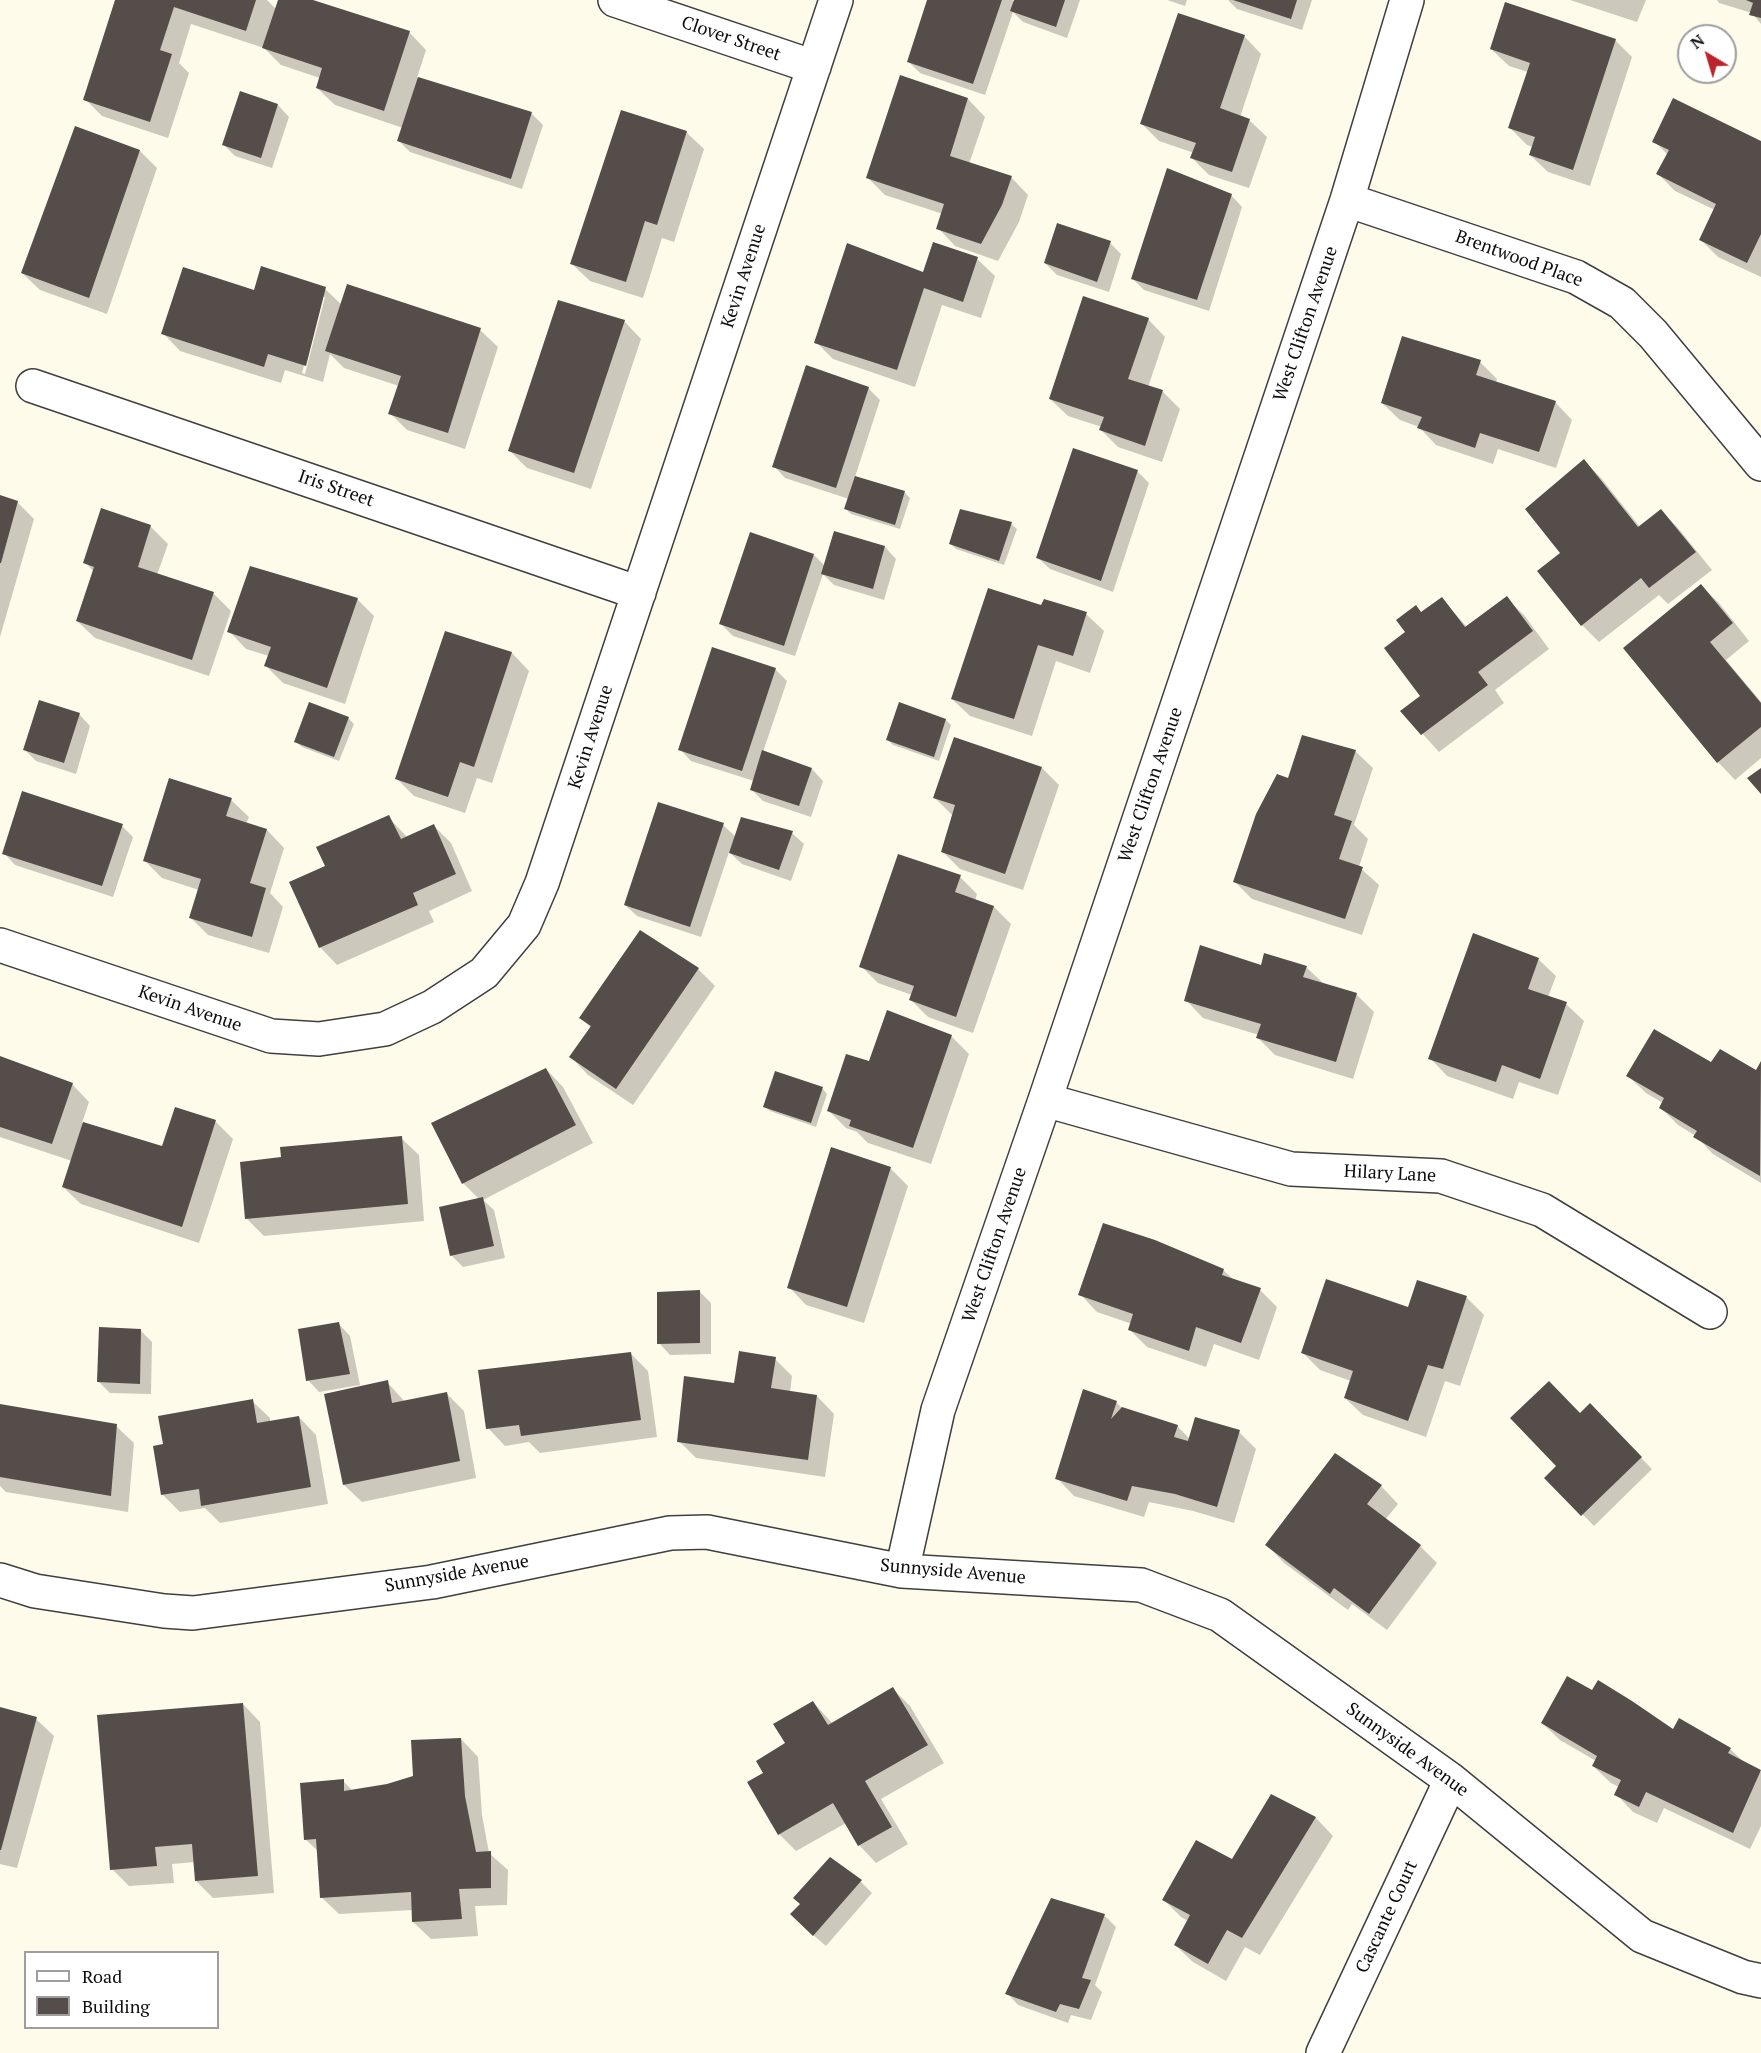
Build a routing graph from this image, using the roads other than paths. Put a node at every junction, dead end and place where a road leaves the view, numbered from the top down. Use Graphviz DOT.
graph roads {
  1 [pos="615,0"];
  2 [pos="836,0"];
  3 [pos="1407,0"];
  4 [pos="814,67"];
  5 [pos="1347,200"];
  6 [pos="33,386"];
  7 [pos="1761,464"];
  8 [pos="639,593"];
  9 [pos="0,945"];
  10 [pos="1045,1100"];
  11 [pos="1710,1312"];
  12 [pos="902,1571"];
  13 [pos="0,1580"];
  14 [pos="1451,1780"];
  15 [pos="1761,1981"];
  16 [pos="1323,2053"];
  1 -- 4 [label="street, Clover Street"];
  2 -- 4 [label="street, Kevin Avenue"];
  3 -- 5 [label="street, West Clifton Avenue"];
  4 -- 8 [label="street, Kevin Avenue"];
  5 -- 7 [label="street, Brentwood Place"];
  5 -- 10 [label="street, West Clifton Avenue"];
  6 -- 8 [label="street, Iris Street"];
  8 -- 9 [label="street, Kevin Avenue"];
  10 -- 11 [label="street, Hilary Lane"];
  10 -- 12 [label="street, West Clifton Avenue"];
  12 -- 13 [label="street, Sunnyside Avenue"];
  12 -- 14 [label="street, Sunnyside Avenue"];
  14 -- 15 [label="street, Sunnyside Avenue"];
  14 -- 16 [label="street, Cascante Court"];
}
